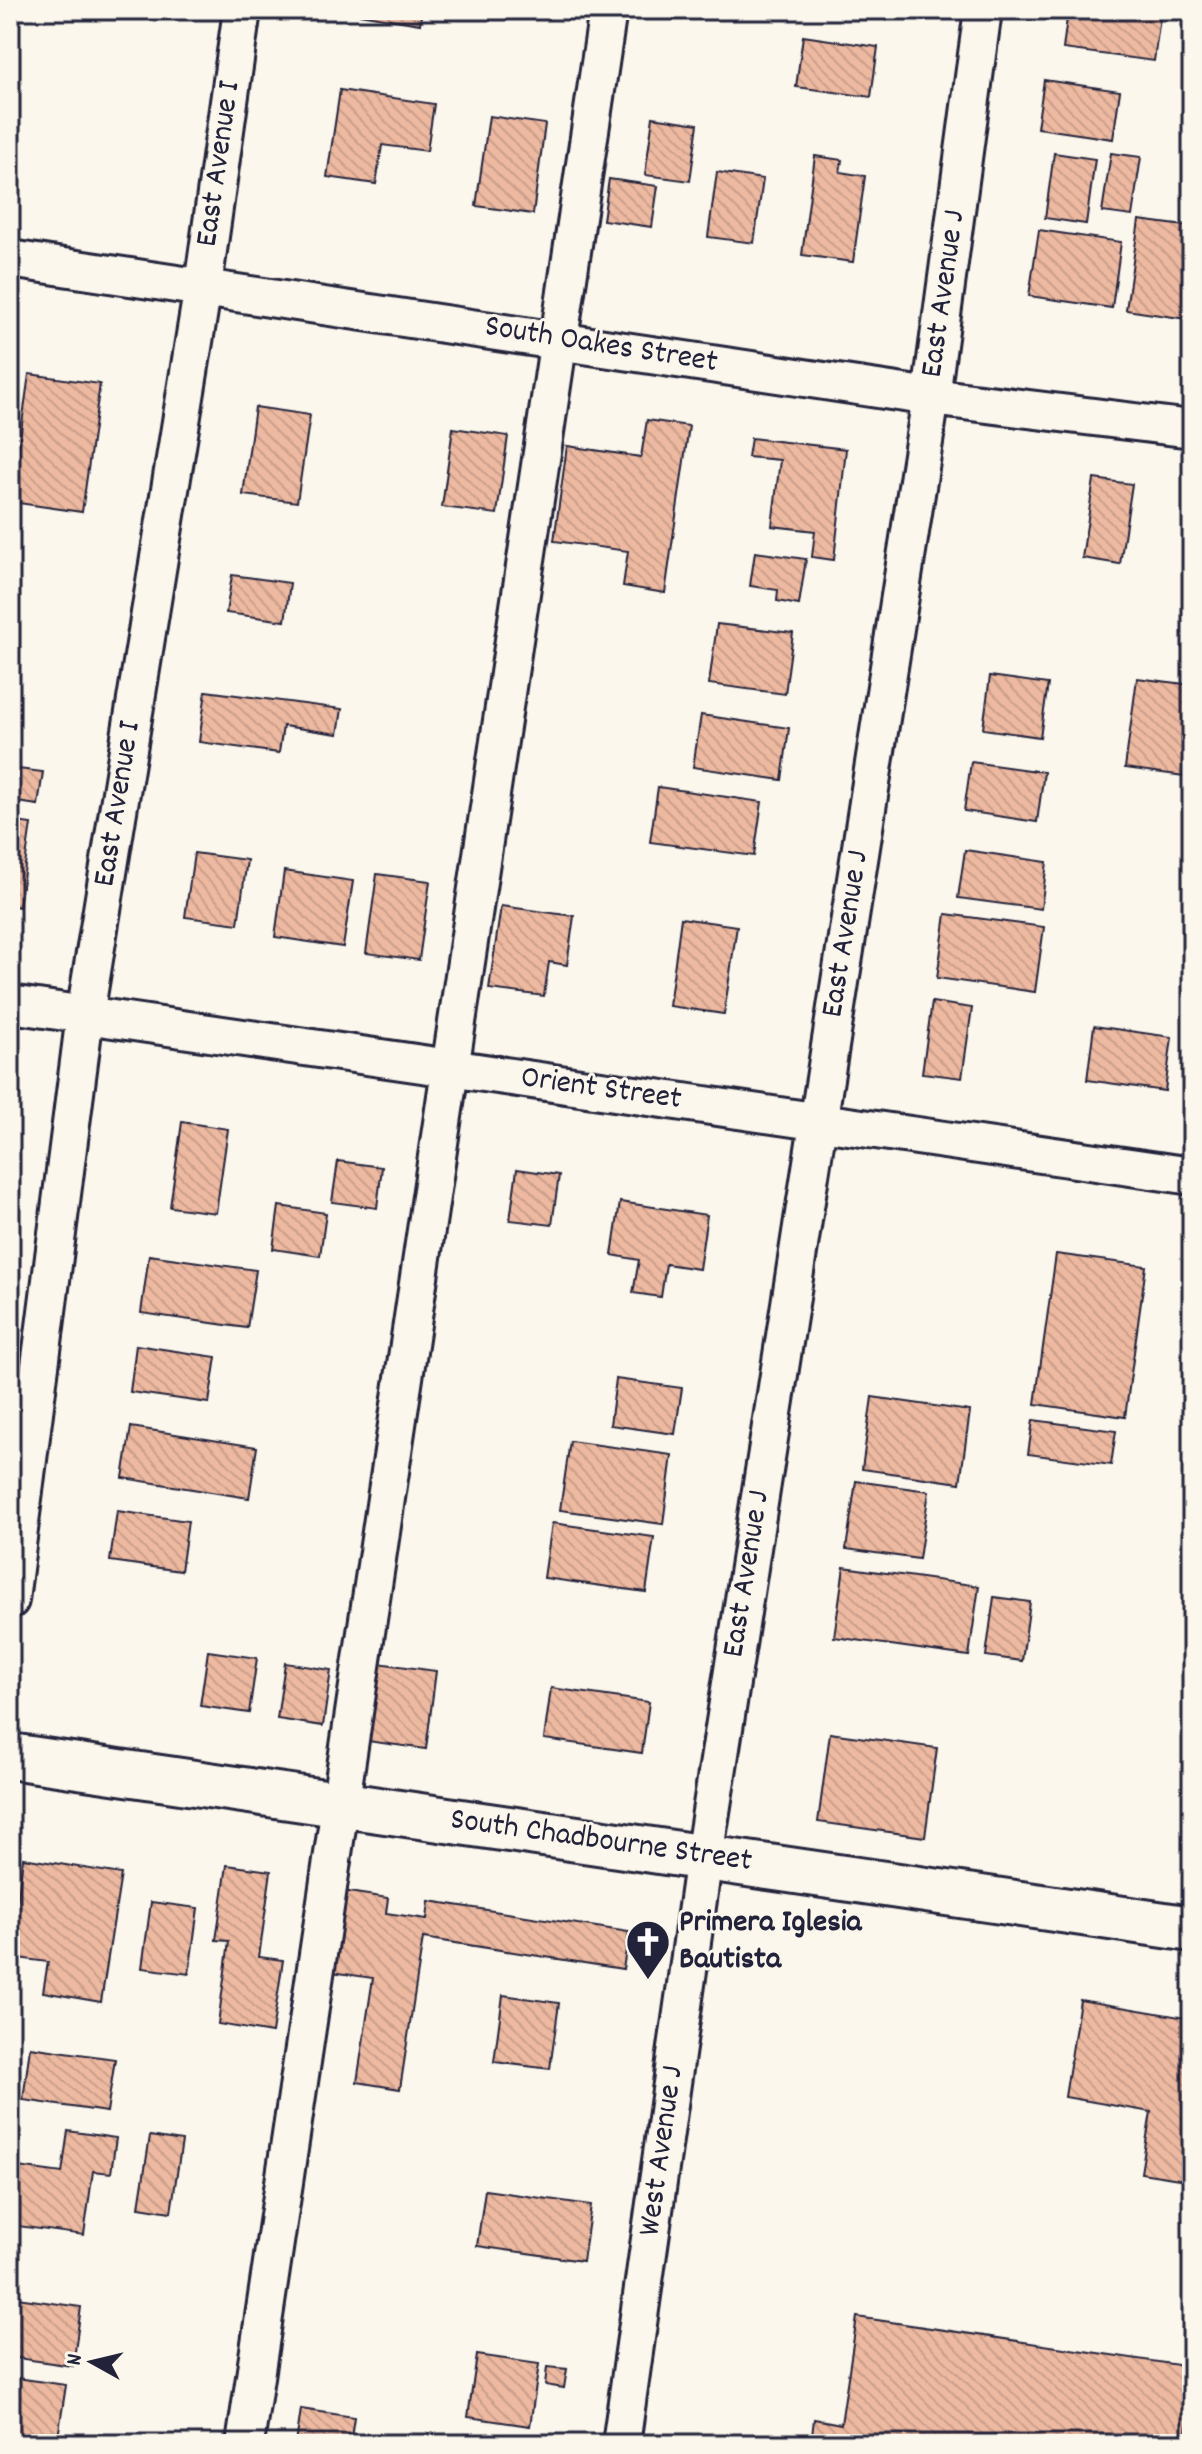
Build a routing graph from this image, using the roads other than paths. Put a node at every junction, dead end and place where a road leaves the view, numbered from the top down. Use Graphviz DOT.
graph roads {
  1 [pos="242,10"];
  2 [pos="608,10"];
  3 [pos="983,10"];
  4 [pos="10,259"];
  5 [pos="203,286"];
  6 [pos="560,340"];
  7 [pos="931,397"];
  8 [pos="1192,429"];
  9 [pos="10,1004"];
  10 [pos="85,1015"];
  11 [pos="449,1068"];
  12 [pos="818,1122"];
  13 [pos="1192,1176"];
  14 [pos="10,1600"];
  15 [pos="10,1756"];
  16 [pos="340,1804"];
  17 [pos="704,1857"];
  18 [pos="1192,1929"];
  19 [pos="245,2444"];
  20 [pos="621,2444"];
  1 -- 5 [label="street, East Avenue I"];
  2 -- 6 [label="street"];
  3 -- 7 [label="street, East Avenue J"];
  4 -- 5 [label="street, South Oakes Street"];
  5 -- 6 [label="street, South Oakes Street"];
  5 -- 10 [label="street, East Avenue I"];
  6 -- 7 [label="street, South Oakes Street"];
  6 -- 11 [label="street"];
  7 -- 8 [label="street, South Oakes Street"];
  7 -- 12 [label="street, East Avenue J"];
  9 -- 10 [label="street, Orient Street"];
  10 -- 11 [label="street, Orient Street"];
  10 -- 14 [label="street, East Avenue I"];
  11 -- 12 [label="street, Orient Street"];
  11 -- 16 [label="street"];
  12 -- 13 [label="street, Orient Street"];
  12 -- 17 [label="street, East Avenue J"];
  15 -- 16 [label="main road, South Chadbourne Street"];
  16 -- 17 [label="main road, South Chadbourne Street"];
  16 -- 19 [label="street"];
  17 -- 18 [label="main road, South Chadbourne Street"];
  17 -- 20 [label="street, West Avenue J"];
}
